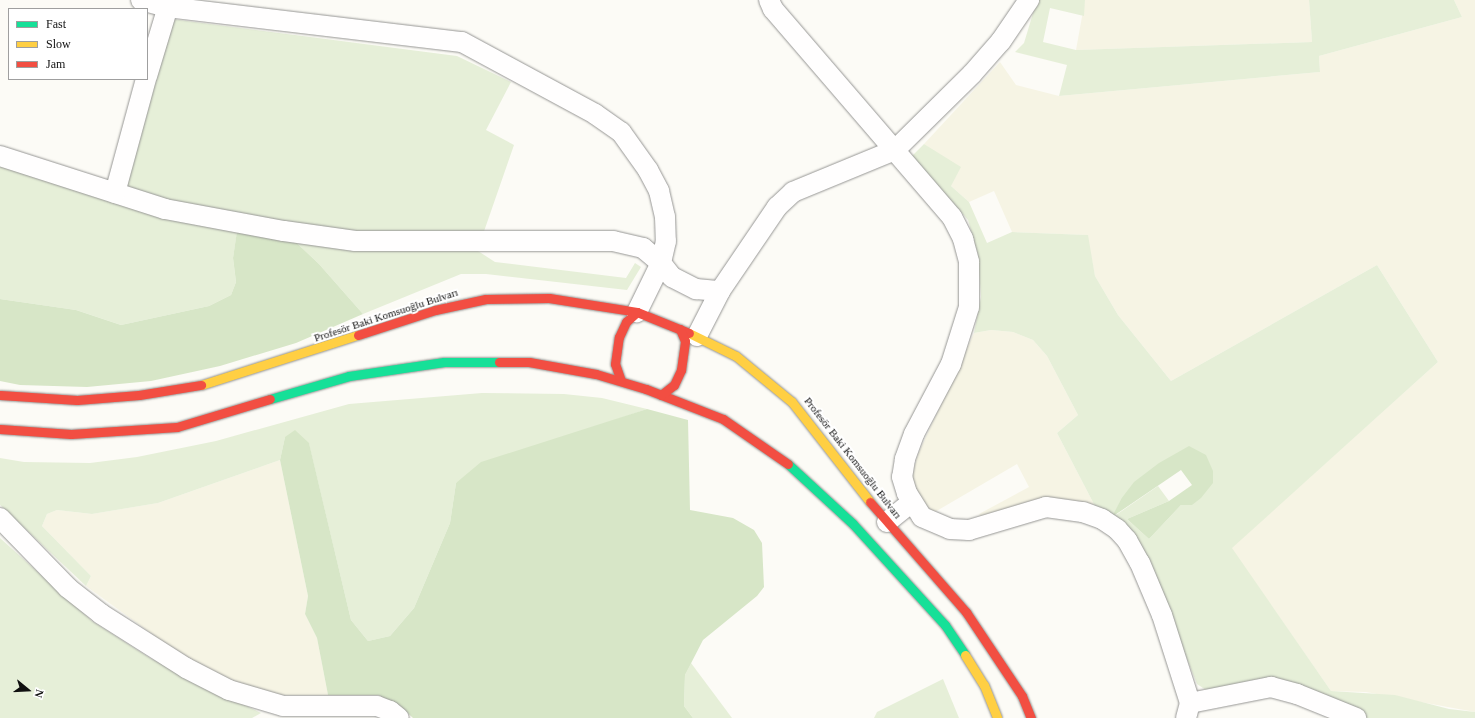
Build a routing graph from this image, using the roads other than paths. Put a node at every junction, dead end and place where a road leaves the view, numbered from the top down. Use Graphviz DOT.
graph roads {
  1 [pos="141,0"];
  2 [pos="769,0"];
  3 [pos="1029,0"];
  4 [pos="169,3"];
  5 [pos="148,75"];
  6 [pos="146,80"];
  7 [pos="895,150"];
  8 [pos="0,156"];
  9 [pos="115,193"];
  10 [pos="661,263"];
  11 [pos="720,291"];
  12 [pos="637,312"];
  13 [pos="688,332"];
  14 [pos="621,381"];
  15 [pos="0,395"];
  16 [pos="661,395"];
  17 [pos="0,429"];
  18 [pos="912,502"];
  19 [pos="0,518"];
  20 [pos="887,522"];
  21 [pos="1188,710"];
  22 [pos="1316,710"];
  23 [pos="399,718"];
  24 [pos="997,718"];
  25 [pos="1031,718"];
  26 [pos="1356,718"];
  1 -- 4 [label="street"];
  2 -- 7 [label="street"];
  3 -- 7 [label="street"];
  4 -- 5 [label="street"];
  4 -- 10 [label="street"];
  6 -- 9 [label="street"];
  7 -- 11 [label="street"];
  7 -- 18 [label="street"];
  8 -- 9 [label="street"];
  9 -- 10 [label="street"];
  10 -- 11 [label="street"];
  10 -- 12 [label="street"];
  11 -- 13 [label="street"];
  12 -- 13 [label="main road, Profesör Baki Komsuoğlu Bulvarı"];
  12 -- 14 [label="main road"];
  12 -- 15 [label="main road, Profesör Baki Komsuoğlu Bulvarı"];
  13 -- 16 [label="main road"];
  13 -- 20 [label="main road, Profesör Baki Komsuoğlu Bulvarı"];
  14 -- 16 [label="main road"];
  14 -- 17 [label="main road"];
  16 -- 24 [label="main road"];
  18 -- 20 [label="street"];
  18 -- 21 [label="street"];
  19 -- 23 [label="street"];
  20 -- 25 [label="main road, Profesör Baki Komsuoğlu Bulvarı"];
  21 -- 22 [label="street"];
  22 -- 26 [label="street"];
}
